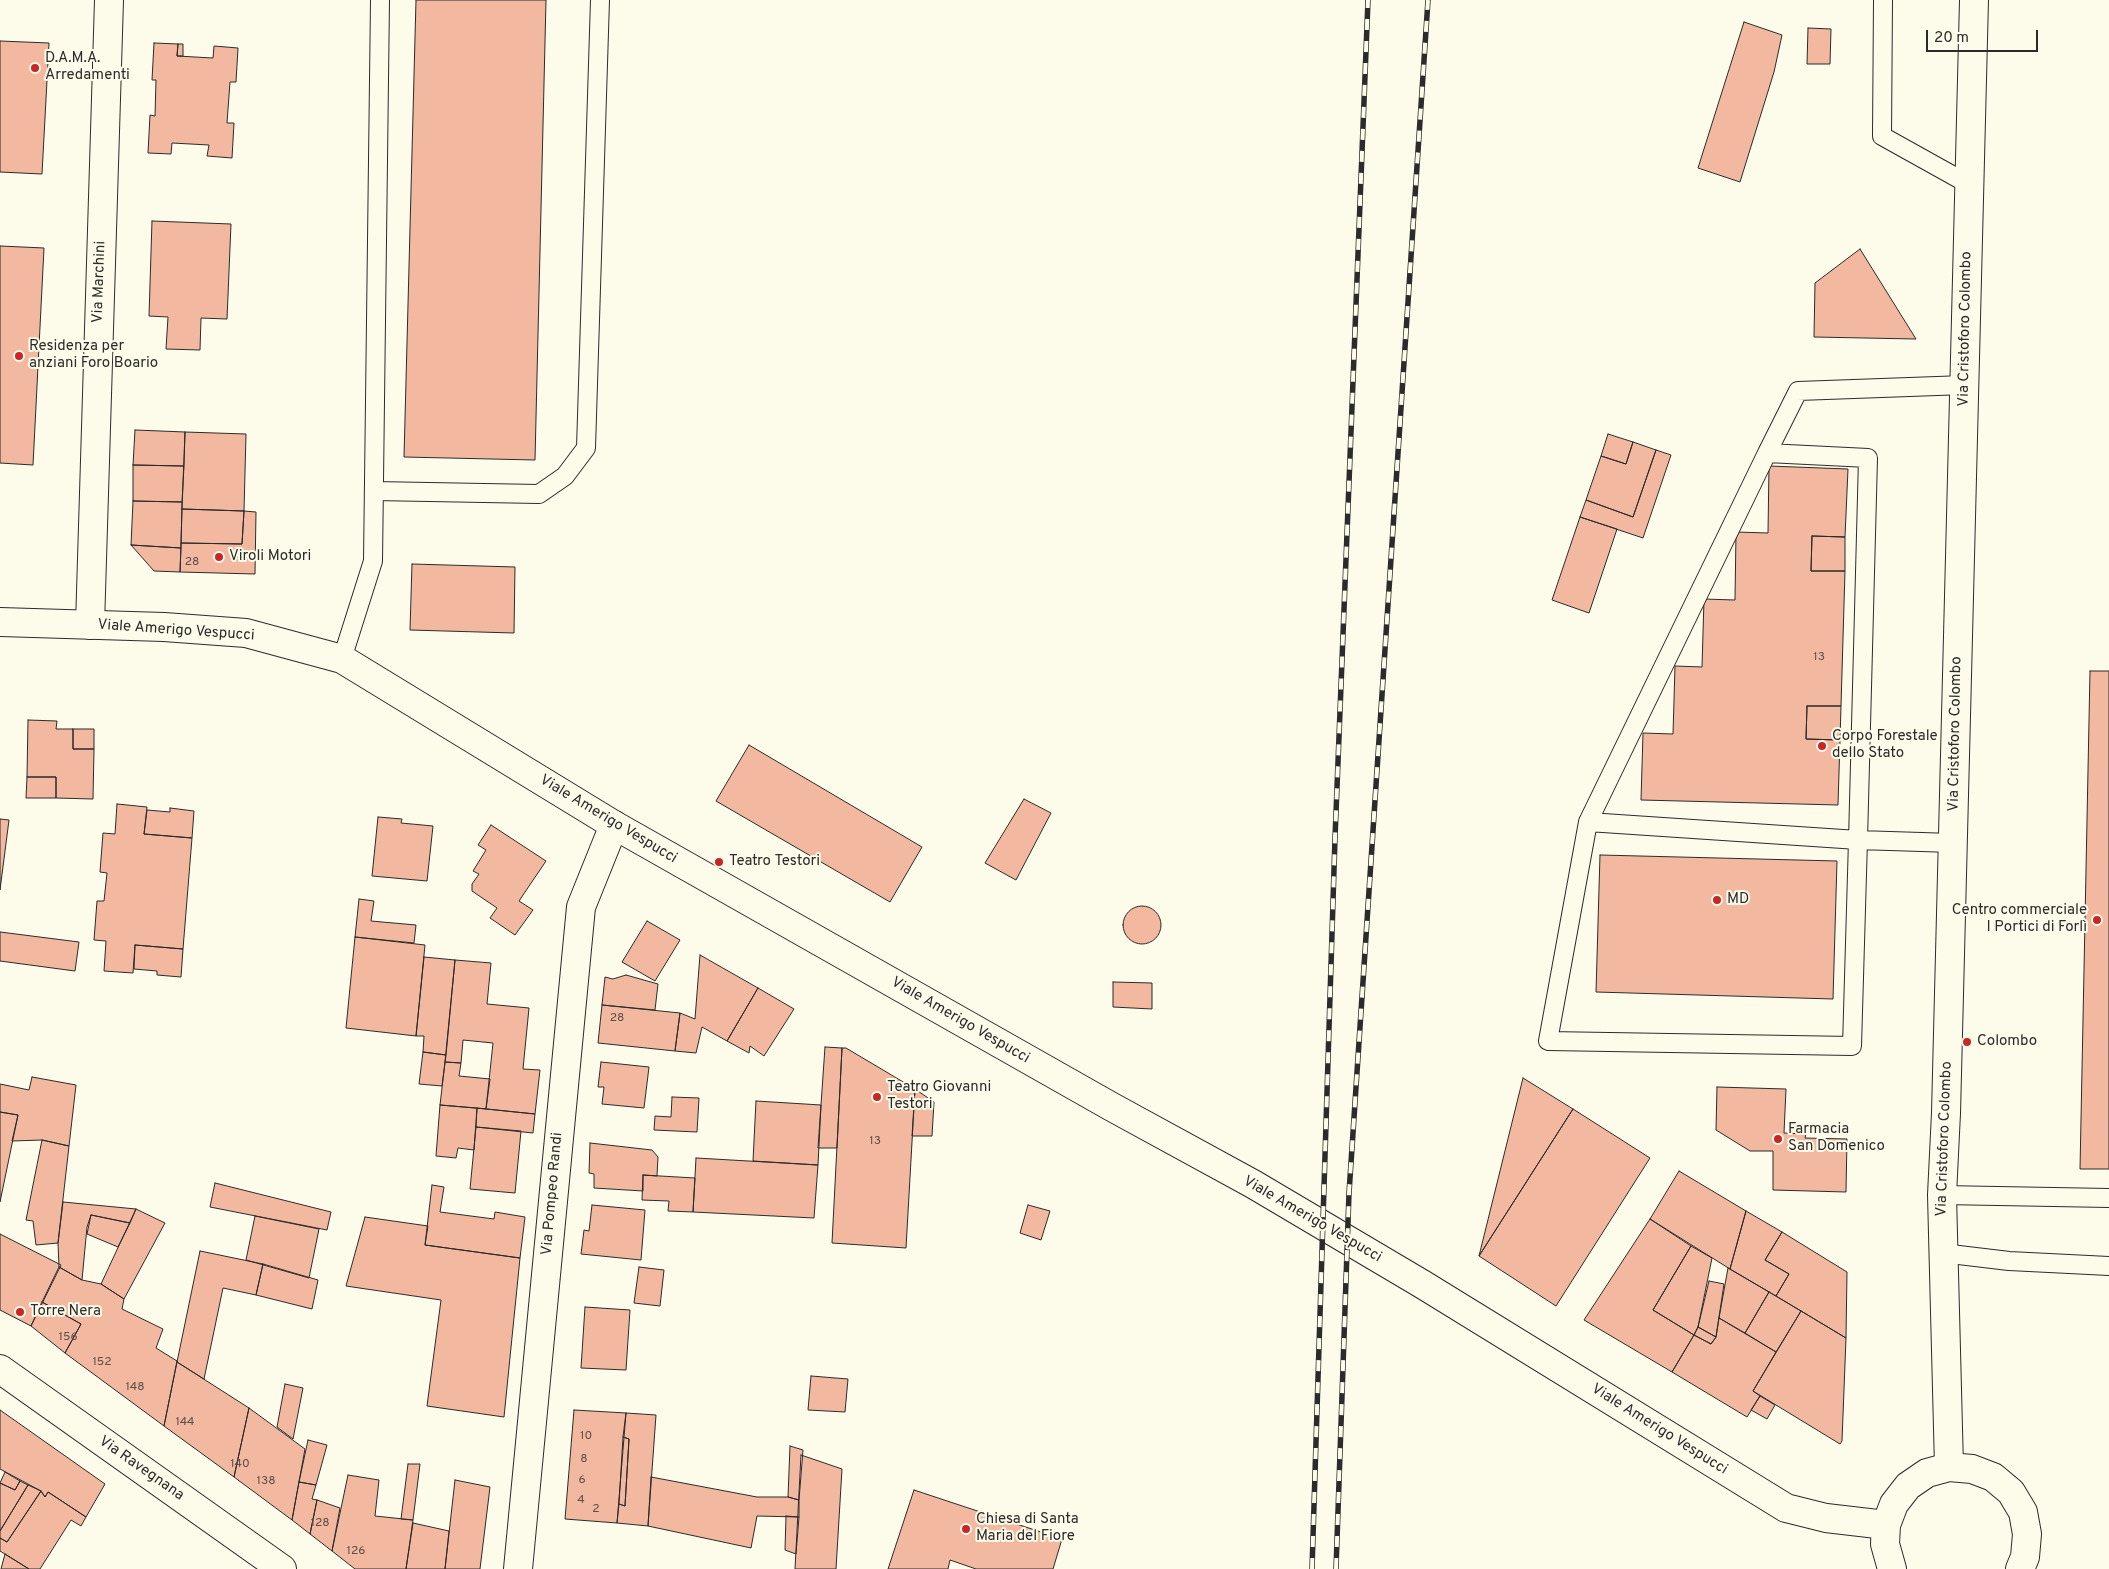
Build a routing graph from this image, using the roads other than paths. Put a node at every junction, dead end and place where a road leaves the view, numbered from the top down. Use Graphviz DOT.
graph roads {
  1 [pos="109,0"];
  2 [pos="380,0"];
  3 [pos="600,0"];
  4 [pos="1883,0"];
  5 [pos="1974,0"];
  6 [pos="1970,185"];
  7 [pos="1965,385"];
  8 [pos="1767,453"];
  9 [pos="374,491"];
  10 [pos="0,622"];
  11 [pos="90,625"];
  12 [pos="342,659"];
  13 [pos="1588,822"];
  14 [pos="614,825"];
  15 [pos="1858,840"];
  16 [pos="1953,843"];
  17 [pos="1942,1195"];
  18 [pos="2109,1198"];
  19 [pos="1942,1253"];
  20 [pos="2109,1266"];
  21 [pos="0,1369"];
  22 [pos="1949,1467"];
  23 [pos="1886,1525"];
  24 [pos="282,1569"];
  25 [pos="518,1569"];
  26 [pos="1892,1569"];
  27 [pos="2020,1569"];
  1 -- 11 [label="street, Via Marchini"];
  2 -- 9 [label="lane"];
  3 -- 9 [label="lane"];
  4 -- 6 [label="lane"];
  5 -- 6 [label="street, Via Cristoforo Colombo"];
  6 -- 7 [label="street, Via Cristoforo Colombo"];
  7 -- 8 [label="lane"];
  7 -- 16 [label="street, Via Cristoforo Colombo"];
  8 -- 13 [label="lane"];
  8 -- 15 [label="lane"];
  9 -- 12 [label="lane"];
  10 -- 11 [label="street, Viale Amerigo Vespucci"];
  11 -- 12 [label="street, Viale Amerigo Vespucci"];
  12 -- 14 [label="street, Viale Amerigo Vespucci"];
  13 -- 15 [label="lane"];
  13 -- 15 [label="lane"];
  14 -- 23 [label="street, Viale Amerigo Vespucci"];
  14 -- 25 [label="street, Via Pompeo Randi"];
  15 -- 16 [label="lane"];
  16 -- 17 [label="street, Via Cristoforo Colombo"];
  17 -- 18 [label="lane"];
  17 -- 19 [label="street, Via Cristoforo Colombo"];
  19 -- 20 [label="lane"];
  19 -- 22 [label="street, Via Cristoforo Colombo"];
  21 -- 24 [label="street, Via Ravegnana"];
  22 -- 23 [label="street"];
  22 -- 27 [label="street"];
  23 -- 26 [label="street"];
}
